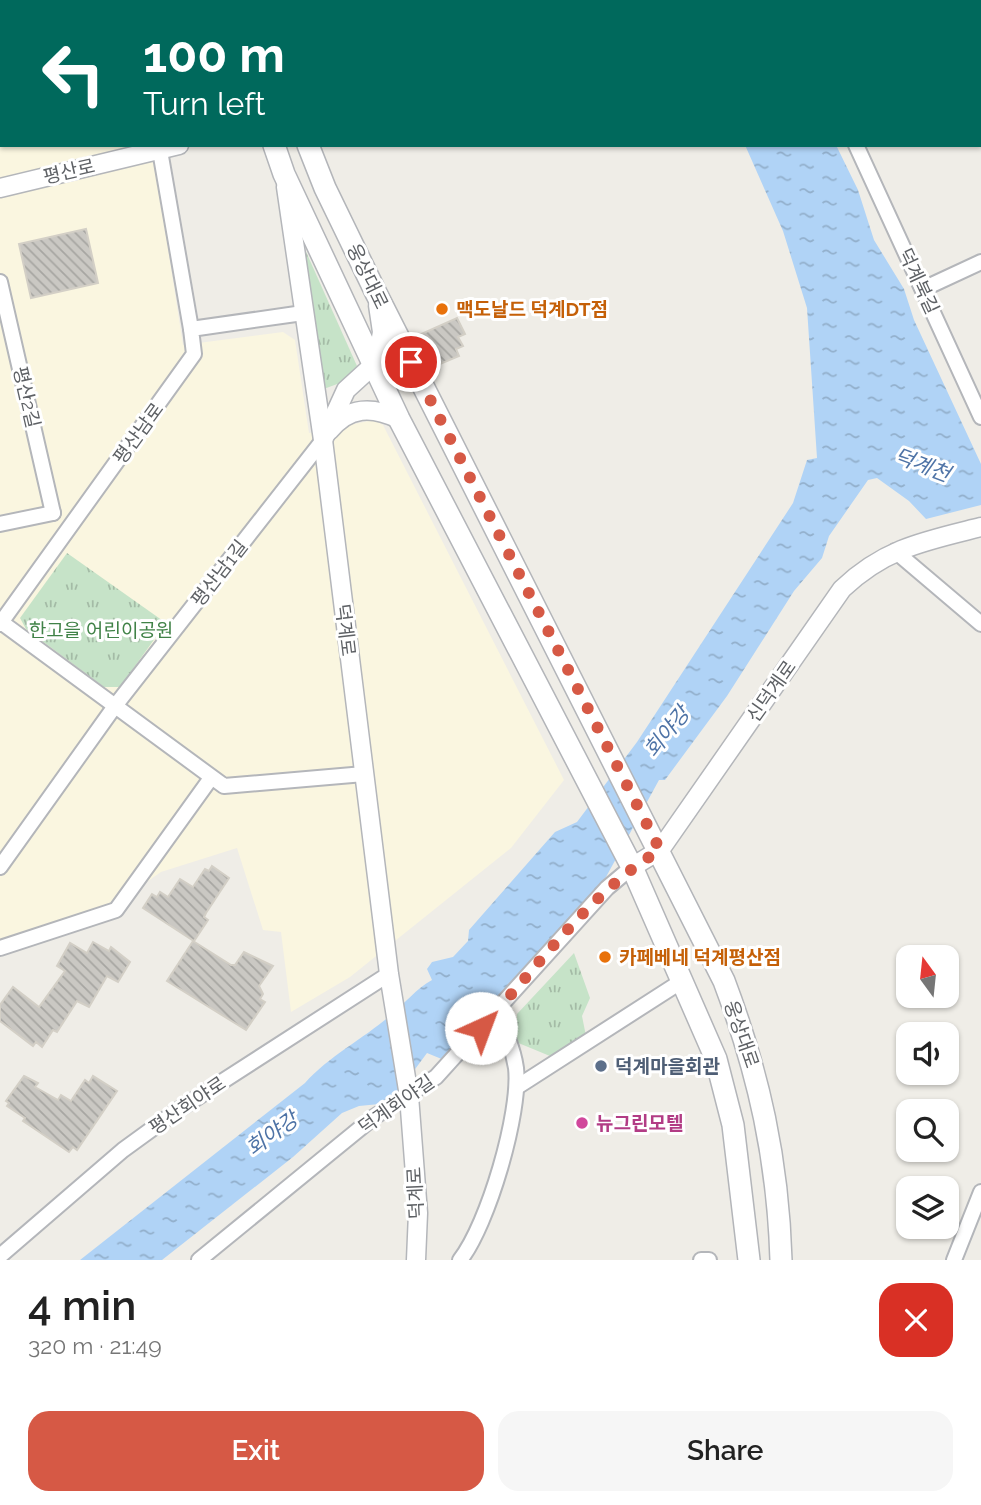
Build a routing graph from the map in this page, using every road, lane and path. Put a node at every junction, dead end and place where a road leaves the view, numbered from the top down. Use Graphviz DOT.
graph roads {
  1 [pos="159,147"];
  2 [pos="275,147"];
  3 [pos="309,147"];
  4 [pos="857,147"];
  5 [pos="284,174"];
  6 [pos="0,188"];
  7 [pos="981,262"];
  8 [pos="0,282"];
  9 [pos="923,289"];
  10 [pos="376,293"];
  11 [pos="303,313"];
  12 [pos="191,329"];
  13 [pos="372,365"];
  14 [pos="981,416"];
  15 [pos="399,419"];
  16 [pos="323,440"];
  17 [pos="53,513"];
  18 [pos="0,524"];
  19 [pos="71,526"];
  20 [pos="981,527"];
  21 [pos="895,551"];
  22 [pos="1,623"];
  23 [pos="981,624"];
  24 [pos="115,706"];
  25 [pos="365,774"];
  26 [pos="211,778"];
  27 [pos="660,850"];
  28 [pos="628,861"];
  29 [pos="0,867"];
  30 [pos="0,948"];
  31 [pos="390,980"];
  32 [pos="682,981"];
  33 [pos="495,1013"];
  34 [pos="516,1087"];
  35 [pos="408,1090"];
  36 [pos="981,1192"];
  37 [pos="0,1256"];
  38 [pos="199,1260"];
  39 [pos="416,1260"];
  40 [pos="460,1260"];
  41 [pos="701,1260"];
  42 [pos="709,1260"];
  43 [pos="749,1260"];
  44 [pos="781,1260"];
  45 [pos="954,1260"];
  1 -- 6 [label="street, 평산로"];
  1 -- 12 [label="street, 평산남로"];
  2 -- 5 [label="main road"];
  3 -- 10 [label="main road, 웅상대로"];
  4 -- 9 [label="street, 덕계북길"];
  5 -- 11 [label="street, 덕계로"];
  5 -- 13 [label="main road"];
  7 -- 9 [label="street"];
  8 -- 17 [label="street, 평산2길"];
  9 -- 14 [label="street, 덕계북길"];
  10 -- 13 [label="street"];
  10 -- 27 [label="main road, 웅상대로"];
  11 -- 12 [label="street"];
  11 -- 16 [label="street, 덕계로"];
  12 -- 19 [label="street, 평산남로"];
  13 -- 15 [label="main road"];
  13 -- 16 [label="street"];
  15 -- 16 [label="street"];
  15 -- 28 [label="main road"];
  16 -- 24 [label="street, 평산남1길"];
  16 -- 25 [label="street, 덕계로"];
  17 -- 18 [label="street"];
  17 -- 19 [label="street"];
  19 -- 22 [label="street, 평산남로"];
  20 -- 21 [label="street, 신덕계로"];
  21 -- 23 [label="street"];
  21 -- 27 [label="street, 신덕계로"];
  22 -- 24 [label="street"];
  24 -- 26 [label="street"];
  24 -- 29 [label="street, 평산남1길"];
  25 -- 26 [label="street"];
  25 -- 31 [label="street, 덕계로"];
  26 -- 30 [label="street"];
  27 -- 28 [label="street, 신덕계로"];
  27 -- 44 [label="main road, 웅상대로"];
  28 -- 32 [label="main road"];
  28 -- 33 [label="street, 덕계회야길"];
  31 -- 35 [label="street, 덕계로"];
  31 -- 37 [label="street, 평산회야로"];
  32 -- 34 [label="street"];
  32 -- 43 [label="main road"];
  33 -- 34 [label="street"];
  33 -- 35 [label="street, 덕계회야길"];
  34 -- 40 [label="street"];
  35 -- 38 [label="street, 덕계회야길"];
  35 -- 39 [label="street, 덕계로"];
  36 -- 45 [label="street"];
  41 -- 42 [label="street"];
}
